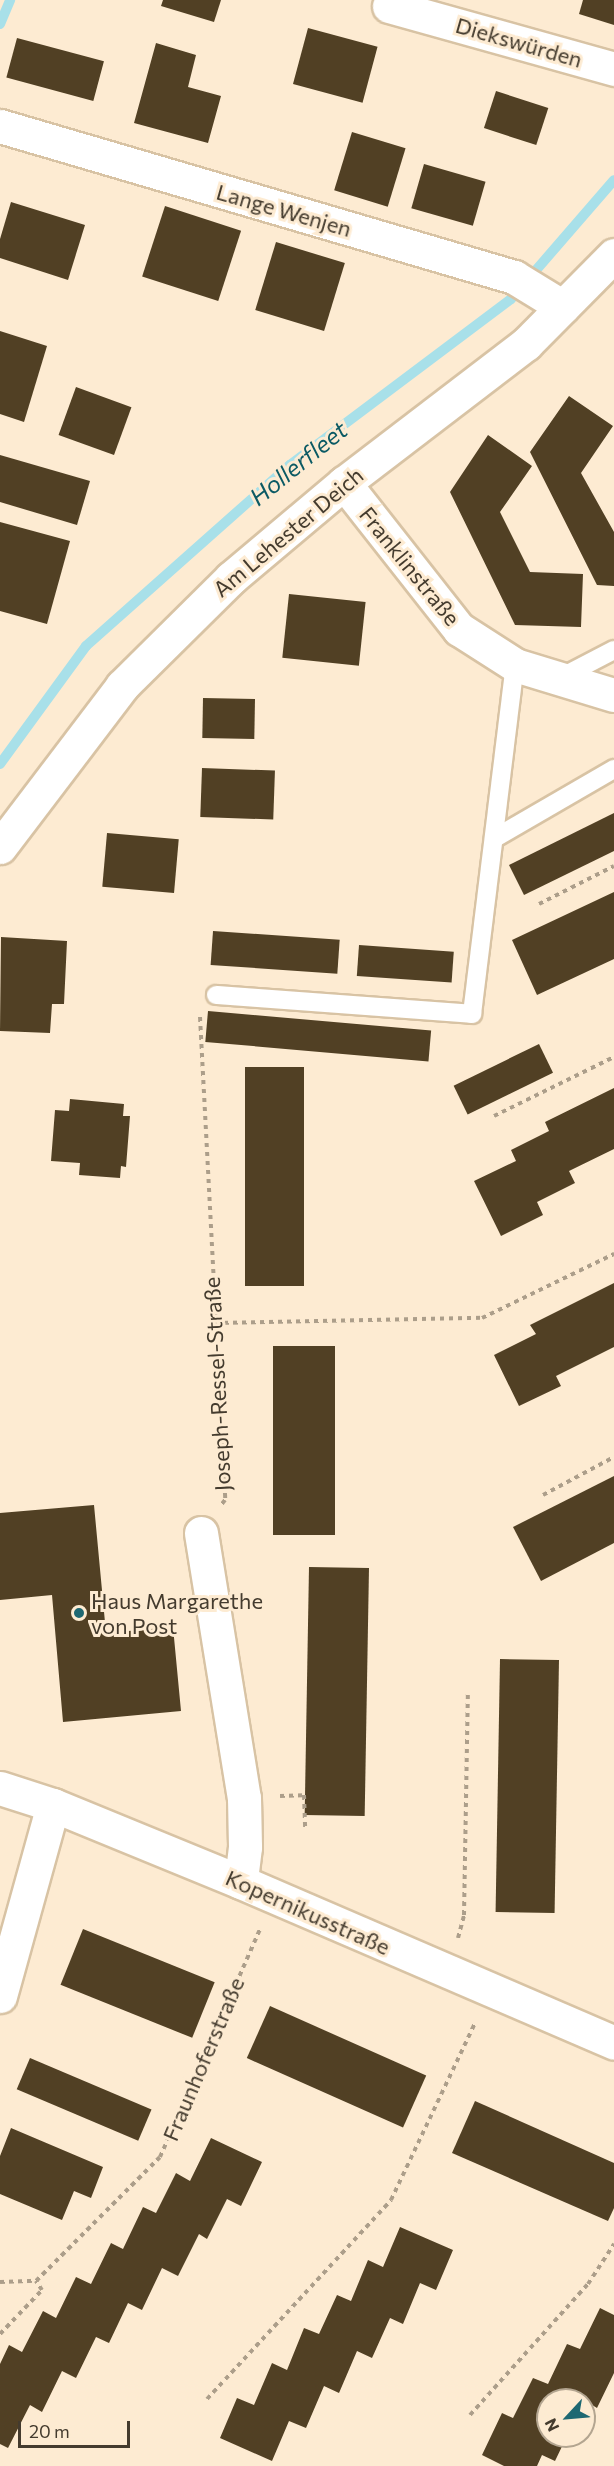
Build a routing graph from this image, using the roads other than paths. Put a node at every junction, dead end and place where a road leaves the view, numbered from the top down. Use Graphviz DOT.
graph roads {
  1 [pos="389,6"];
  2 [pos="614,69"];
  3 [pos="0,126"];
  4 [pos="614,255"];
  5 [pos="563,307"];
  6 [pos="344,483"];
  7 [pos="614,651"];
  8 [pos="515,665"];
  9 [pos="555,680"];
  10 [pos="614,695"];
  11 [pos="614,769"];
  12 [pos="495,838"];
  13 [pos="0,847"];
  14 [pos="216,995"];
  15 [pos="201,1533"];
  16 [pos="0,1788"];
  17 [pos="53,1805"];
  18 [pos="241,1882"];
  19 [pos="0,1996"];
  20 [pos="614,2043"];
  1 -- 2 [label="street, Diekswürden"];
  3 -- 5 [label="street, Lange Wenjen"];
  4 -- 5 [label="street, Am Lehester Deich"];
  5 -- 6 [label="street, Am Lehester Deich"];
  6 -- 8 [label="street, Franklinstraße"];
  6 -- 13 [label="street, Am Lehester Deich"];
  7 -- 9 [label="lane"];
  8 -- 9 [label="street, Franklinstraße"];
  8 -- 12 [label="lane"];
  9 -- 10 [label="street, Franklinstraße"];
  11 -- 12 [label="lane"];
  12 -- 14 [label="lane"];
  15 -- 18 [label="street"];
  16 -- 17 [label="street, Kopernikusstraße"];
  17 -- 18 [label="street, Kopernikusstraße"];
  17 -- 19 [label="street"];
  18 -- 20 [label="street, Kopernikusstraße"];
}
